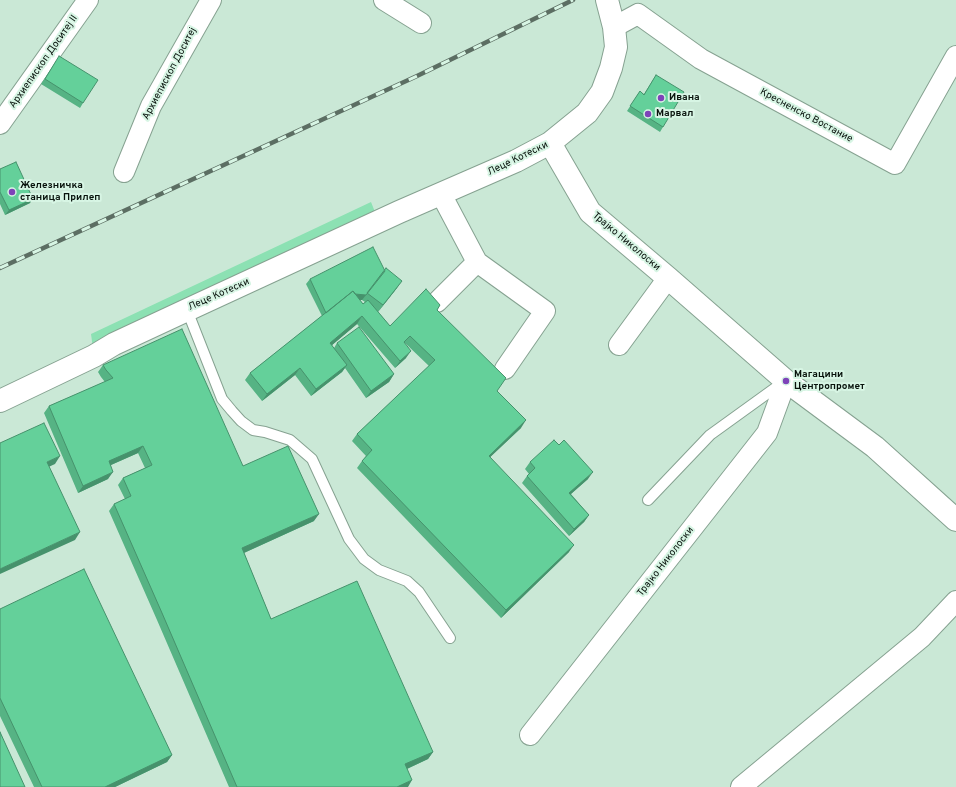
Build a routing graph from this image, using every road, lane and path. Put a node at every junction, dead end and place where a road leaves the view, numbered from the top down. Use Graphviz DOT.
graph roads {
  1 [pos="88,0"];
  2 [pos="211,0"];
  3 [pos="384,0"];
  4 [pos="609,1"];
  5 [pos="421,23"];
  6 [pos="614,27"];
  7 [pos="956,56"];
  8 [pos="0,124"];
  9 [pos="550,143"];
  10 [pos="124,172"];
  11 [pos="441,194"];
  12 [pos="477,262"];
  13 [pos="668,278"];
  14 [pos="436,302"];
  15 [pos="187,310"];
  16 [pos="619,344"];
  17 [pos="505,369"];
  18 [pos="786,381"];
  19 [pos="0,401"];
  20 [pos="648,500"];
  21 [pos="956,520"];
  22 [pos="956,602"];
  23 [pos="450,638"];
  24 [pos="530,735"];
  25 [pos="740,787"];
  1 -- 8 [label="street, Архиепископ Доситеј II"];
  2 -- 10 [label="street, Архиепископ Доситеј"];
  3 -- 5 [label="street"];
  4 -- 6 [label="main road, Леце Котески"];
  6 -- 7 [label="street, Кресненско Востание"];
  6 -- 9 [label="main road, Леце Котески"];
  9 -- 11 [label="main road, Леце Котески"];
  9 -- 13 [label="main road, Трајко Николоски"];
  11 -- 12 [label="street"];
  11 -- 15 [label="main road, Леце Котески"];
  12 -- 14 [label="street"];
  12 -- 17 [label="street"];
  13 -- 16 [label="street, Трајко Николоски"];
  13 -- 18 [label="main road, Трајко Николоски"];
  15 -- 19 [label="main road, Леце Котески"];
  15 -- 23 [label="lane"];
  18 -- 20 [label="lane"];
  18 -- 21 [label="main road, Трајко Николоски"];
  18 -- 24 [label="street, Трајко Николоски"];
  22 -- 25 [label="street"];
}
